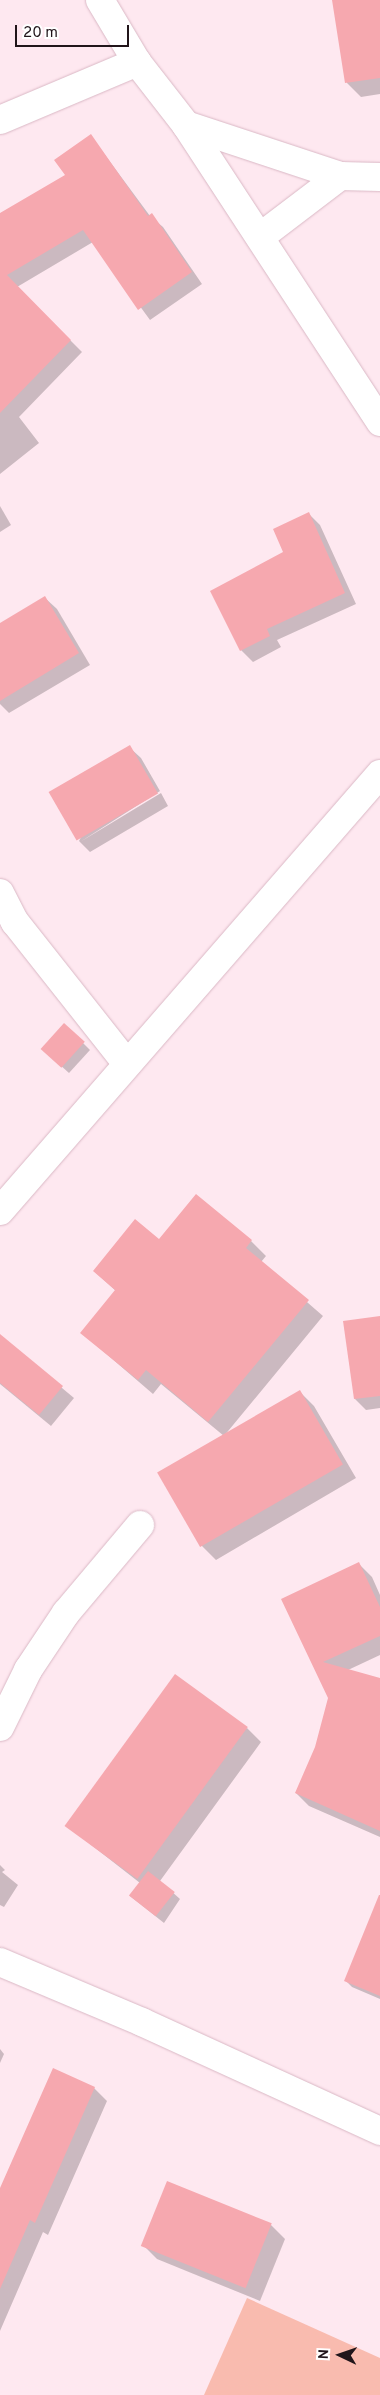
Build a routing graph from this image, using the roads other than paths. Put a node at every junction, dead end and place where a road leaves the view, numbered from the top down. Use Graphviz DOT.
graph roads {
  1 [pos="100,0"];
  2 [pos="137,62"];
  3 [pos="0,120"];
  4 [pos="186,125"];
  5 [pos="340,176"];
  6 [pos="380,177"];
  7 [pos="260,237"];
  8 [pos="380,422"];
  9 [pos="380,774"];
  10 [pos="0,893"];
  11 [pos="127,1064"];
  12 [pos="0,1210"];
  13 [pos="140,1525"];
  14 [pos="0,1727"];
  15 [pos="0,1962"];
  16 [pos="380,2131"];
  1 -- 2 [label="street"];
  2 -- 3 [label="street"];
  2 -- 4 [label="street"];
  4 -- 5 [label="street"];
  4 -- 7 [label="street"];
  5 -- 6 [label="street"];
  5 -- 7 [label="street"];
  7 -- 8 [label="street"];
  9 -- 11 [label="street"];
  10 -- 11 [label="street"];
  11 -- 12 [label="street"];
  13 -- 14 [label="street"];
  15 -- 16 [label="street"];
}
